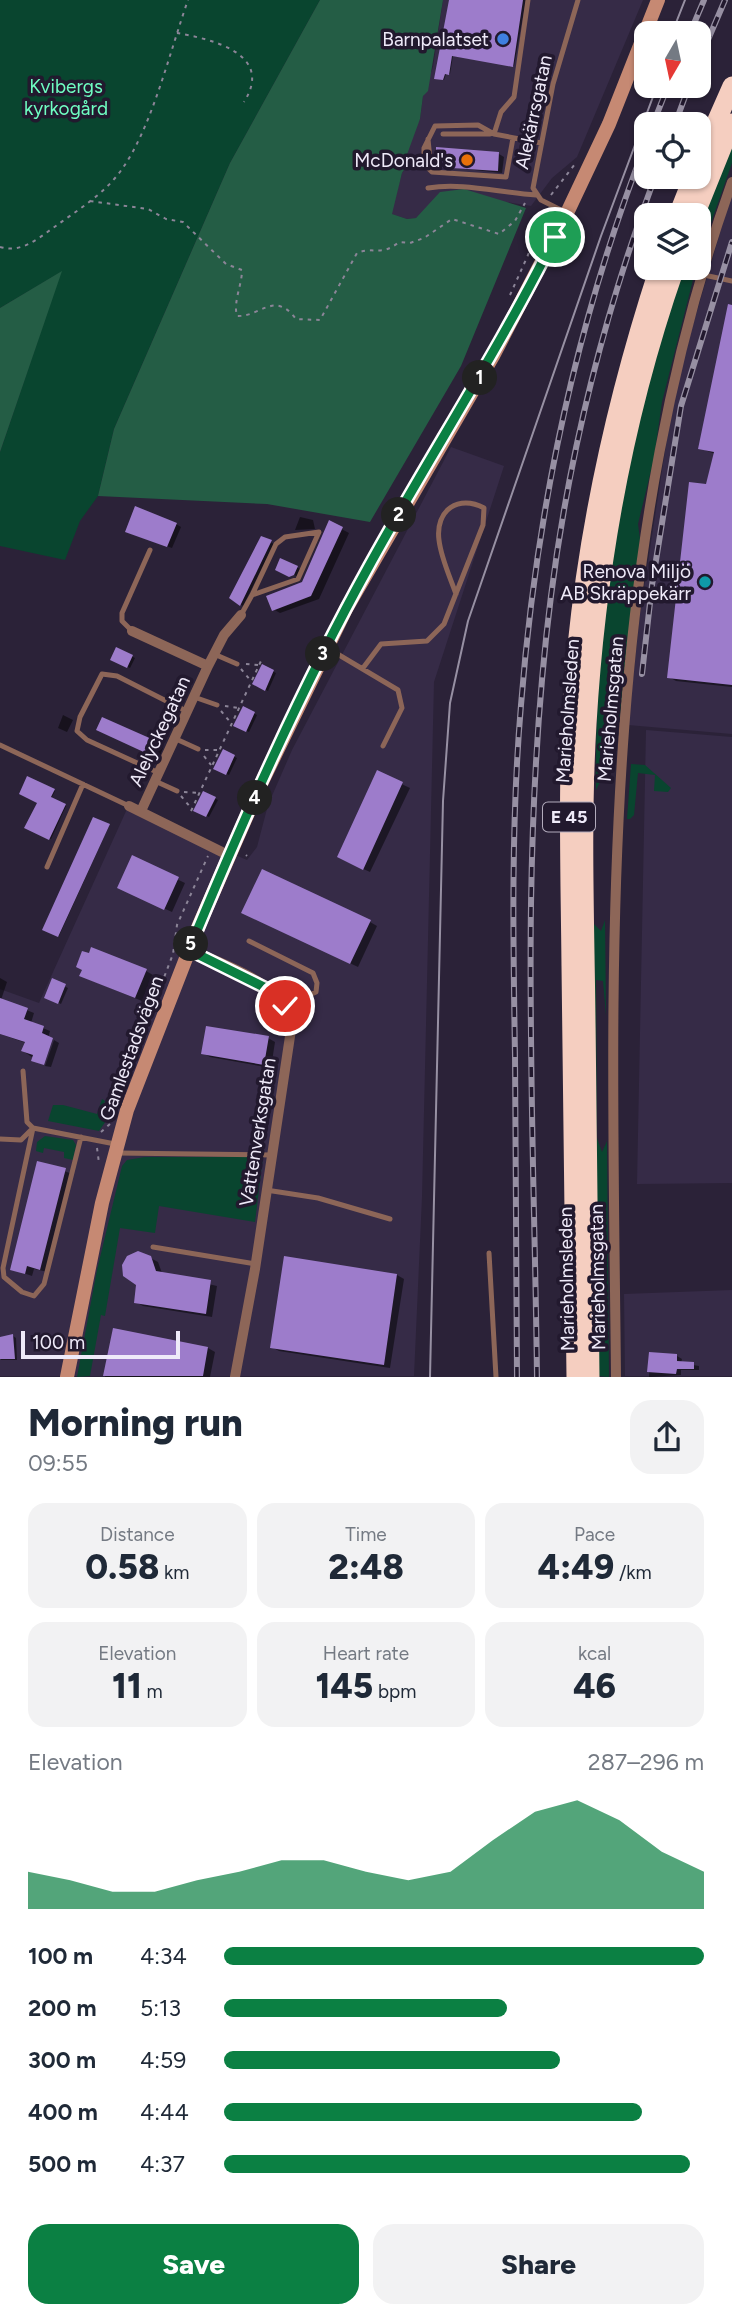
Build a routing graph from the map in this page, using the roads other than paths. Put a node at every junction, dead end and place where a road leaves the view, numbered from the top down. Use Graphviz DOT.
graph roads {
  1 [pos="528,0"];
  2 [pos="578,0"];
  3 [pos="658,0"];
  4 [pos="732,86"];
  5 [pos="732,123"];
  6 [pos="443,134"];
  7 [pos="494,134"];
  8 [pos="711,134"];
  9 [pos="513,138"];
  10 [pos="541,143"];
  11 [pos="732,182"];
  12 [pos="428,188"];
  13 [pos="533,195"];
  14 [pos="700,203"];
  15 [pos="567,213"];
  16 [pos="711,245"];
  17 [pos="711,277"];
  18 [pos="656,280"];
  19 [pos="671,280"];
  20 [pos="700,280"];
  21 [pos="732,281"];
  22 [pos="149,551"];
  23 [pos="456,594"];
  24 [pos="252,595"];
  25 [pos="241,615"];
  26 [pos="132,631"];
  27 [pos="327,648"];
  28 [pos="214,654"];
  29 [pos="237,664"];
  30 [pos="208,666"];
  31 [pos="363,668"];
  32 [pos="194,698"];
  33 [pos="216,705"];
  34 [pos="188,712"];
  35 [pos="175,738"];
  36 [pos="1,745"];
  37 [pos="383,746"];
  38 [pos="198,749"];
  39 [pos="157,777"];
  40 [pos="83,784"];
  41 [pos="177,792"];
  42 [pos="129,806"];
  43 [pos="141,811"];
  44 [pos="230,856"];
  45 [pos="47,867"];
  46 [pos="249,942"];
  47 [pos="189,950"];
  48 [pos="285,1006"];
  49 [pos="23,1072"];
  50 [pos="33,1128"];
  51 [pos="81,1137"];
  52 [pos="0,1139"];
  53 [pos="116,1148"];
  54 [pos="271,1155"];
  55 [pos="266,1190"];
  56 [pos="390,1219"];
  57 [pos="153,1247"];
  58 [pos="489,1253"];
  59 [pos="256,1264"];
  60 [pos="67,1377"];
  61 [pos="235,1377"];
  62 [pos="496,1377"];
  63 [pos="576,1377"];
  64 [pos="590,1377"];
  65 [pos="616,1377"];
  1 -- 7 [label="lane"];
  2 -- 10 [label="lane, Alekärrsgatan"];
  3 -- 15 [label="street, Gamlestadsvägen"];
  4 -- 8 [label="highway"];
  5 -- 14 [label="highway"];
  6 -- 7 [label="lane"];
  7 -- 9 [label="lane"];
  7 -- 9 [label="lane"];
  9 -- 10 [label="lane"];
  10 -- 13 [label="lane, Alekärrsgatan"];
  11 -- 16 [label="street, Marieholmsgatan"];
  12 -- 13 [label="lane"];
  13 -- 15 [label="lane, Alekärrsgatan"];
  15 -- 27 [label="street, Gamlestadsvägen"];
  17 -- 21 [label="lane"];
  18 -- 63 [label="highway, Marieholmsleden / E 45"];
  19 -- 64 [label="highway, Marieholmsleden / E 45"];
  20 -- 65 [label="street, Marieholmsgatan"];
  22 -- 26 [label="lane"];
  23 -- 23 [label="lane"];
  23 -- 31 [label="lane"];
  24 -- 24 [label="lane, Alelyckegatan"];
  24 -- 25 [label="lane, Alelyckegatan"];
  25 -- 28 [label="street, Alelyckegatan"];
  26 -- 30 [label="street, Alelyckegatan"];
  27 -- 31 [label="lane"];
  27 -- 44 [label="street, Gamlestadsvägen"];
  28 -- 29 [label="lane"];
  28 -- 30 [label="street, Alelyckegatan"];
  30 -- 32 [label="street, Alelyckegatan"];
  31 -- 37 [label="lane"];
  32 -- 33 [label="lane"];
  32 -- 34 [label="street, Alelyckegatan"];
  34 -- 35 [label="street, Alelyckegatan"];
  34 -- 39 [label="lane"];
  35 -- 38 [label="lane"];
  35 -- 39 [label="street, Alelyckegatan"];
  36 -- 40 [label="lane, Alelyckegatan"];
  39 -- 41 [label="lane"];
  39 -- 43 [label="street, Alelyckegatan"];
  40 -- 42 [label="lane, Alelyckegatan"];
  40 -- 45 [label="lane"];
  42 -- 43 [label="street, Alelyckegatan"];
  43 -- 44 [label="street, Alelyckegatan"];
  44 -- 47 [label="street, Gamlestadsvägen"];
  46 -- 48 [label="lane"];
  47 -- 48 [label="street"];
  47 -- 53 [label="street, Gamlestadsvägen"];
  48 -- 54 [label="street, Vattenverksgatan"];
  49 -- 50 [label="lane"];
  50 -- 51 [label="lane"];
  50 -- 51 [label="lane"];
  50 -- 52 [label="lane"];
  51 -- 53 [label="lane"];
  53 -- 54 [label="lane"];
  53 -- 60 [label="street, Gamlestadsvägen"];
  54 -- 55 [label="street, Vattenverksgatan"];
  55 -- 56 [label="lane"];
  55 -- 59 [label="street, Vattenverksgatan"];
  57 -- 59 [label="lane"];
  58 -- 62 [label="lane"];
  59 -- 61 [label="street, Vattenverksgatan"];
}
